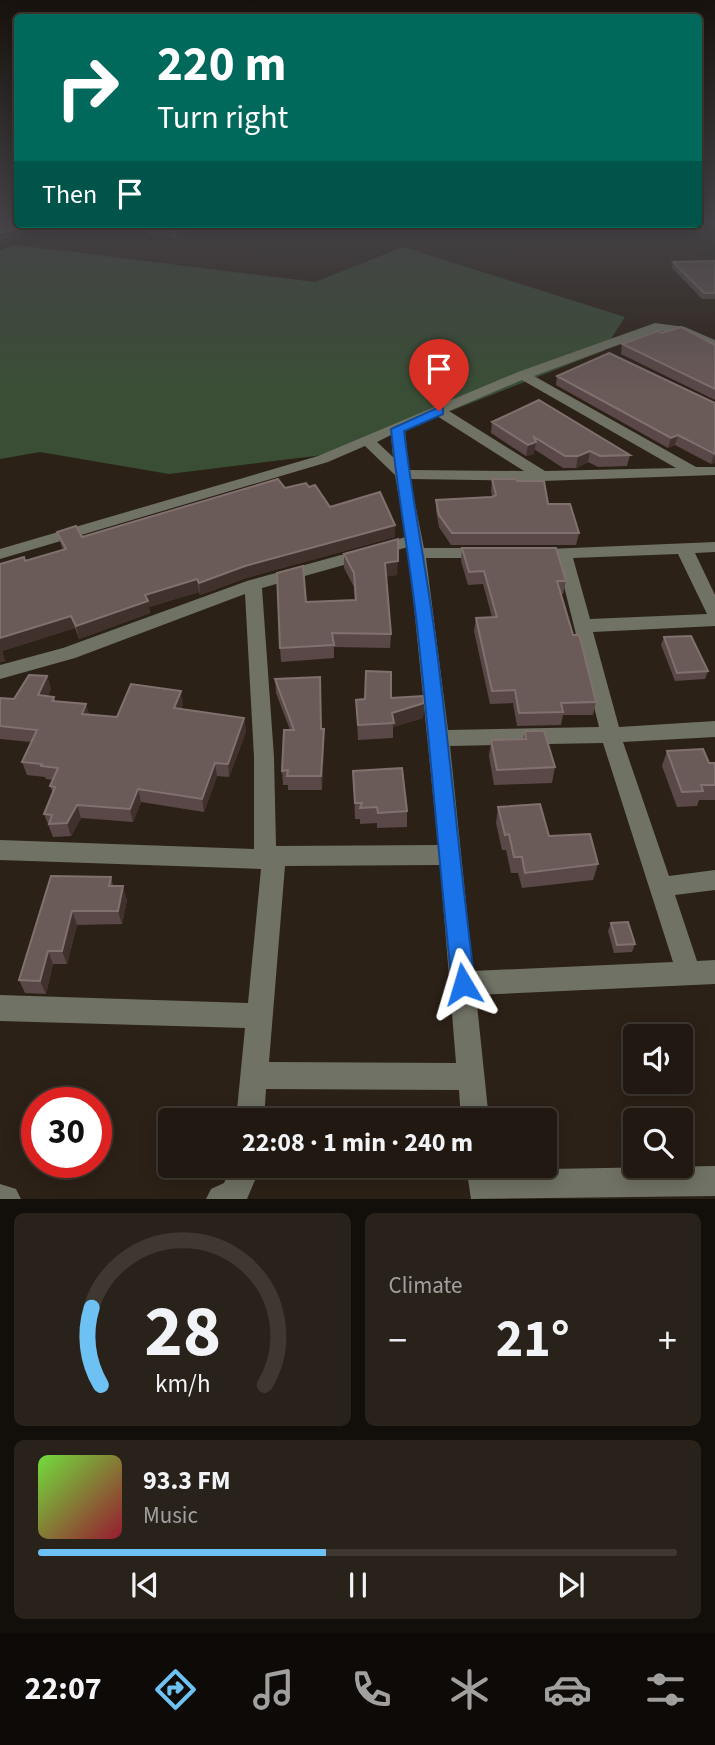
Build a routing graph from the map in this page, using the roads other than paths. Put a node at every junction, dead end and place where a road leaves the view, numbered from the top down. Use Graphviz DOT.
graph roads {
  1 [pos="715,345"];
  2 [pos="593,348"];
  3 [pos="617,360"];
  4 [pos="523,375"];
  5 [pos="439,411"];
  6 [pos="398,429"];
  7 [pos="369,442"];
  8 [pos="715,471"];
  9 [pos="694,472"];
  10 [pos="402,474"];
  11 [pos="542,476"];
  12 [pos="416,547"];
  13 [pos="715,547"];
  14 [pos="684,548"];
  15 [pos="497,553"];
  16 [pos="537,553"];
  17 [pos="564,553"];
  18 [pos="0,554"];
  19 [pos="253,585"];
  20 [pos="715,613"];
  21 [pos="715,620"];
  22 [pos="583,626"];
  23 [pos="0,672"];
  24 [pos="715,729"];
  25 [pos="611,735"];
  26 [pos="439,738"];
  27 [pos="0,850"];
  28 [pos="448,855"];
  29 [pos="269,857"];
  30 [pos="715,880"];
  31 [pos="661,887"];
  32 [pos="715,972"];
  33 [pos="689,973"];
  34 [pos="463,984"];
  35 [pos="0,1008"];
  36 [pos="261,1016"];
  37 [pos="254,1075"];
  38 [pos="470,1077"];
  39 [pos="251,1108"];
  40 [pos="474,1108"];
  41 [pos="241,1178"];
  42 [pos="715,1181"];
  43 [pos="482,1183"];
  44 [pos="0,1199"];
  45 [pos="6,1199"];
  46 [pos="221,1199"];
  1 -- 2 [label="street"];
  2 -- 3 [label="street"];
  2 -- 4 [label="street"];
  4 -- 5 [label="street"];
  4 -- 9 [label="street"];
  5 -- 6 [label="street"];
  5 -- 11 [label="street"];
  6 -- 7 [label="street"];
  6 -- 10 [label="street"];
  7 -- 10 [label="street"];
  7 -- 18 [label="street"];
  8 -- 9 [label="street"];
  9 -- 11 [label="street"];
  10 -- 11 [label="street"];
  10 -- 12 [label="street"];
  12 -- 15 [label="street"];
  12 -- 19 [label="street"];
  12 -- 26 [label="street"];
  13 -- 14 [label="street"];
  14 -- 17 [label="street"];
  14 -- 20 [label="street"];
  16 -- 17 [label="street"];
  17 -- 22 [label="street"];
  19 -- 23 [label="street"];
  19 -- 29 [label="street"];
  21 -- 22 [label="street"];
  22 -- 25 [label="street"];
  24 -- 25 [label="street"];
  25 -- 26 [label="street"];
  25 -- 31 [label="street"];
  26 -- 28 [label="street"];
  27 -- 29 [label="street"];
  28 -- 29 [label="street"];
  28 -- 34 [label="street"];
  29 -- 36 [label="street"];
  30 -- 31 [label="street"];
  31 -- 33 [label="street"];
  32 -- 33 [label="street"];
  33 -- 34 [label="street"];
  34 -- 38 [label="street"];
  35 -- 36 [label="street"];
  36 -- 37 [label="street"];
  37 -- 38 [label="street"];
  37 -- 39 [label="street"];
  38 -- 40 [label="street"];
  41 -- 46 [label="street"];
  42 -- 43 [label="street"];
  44 -- 45 [label="street"];
}
